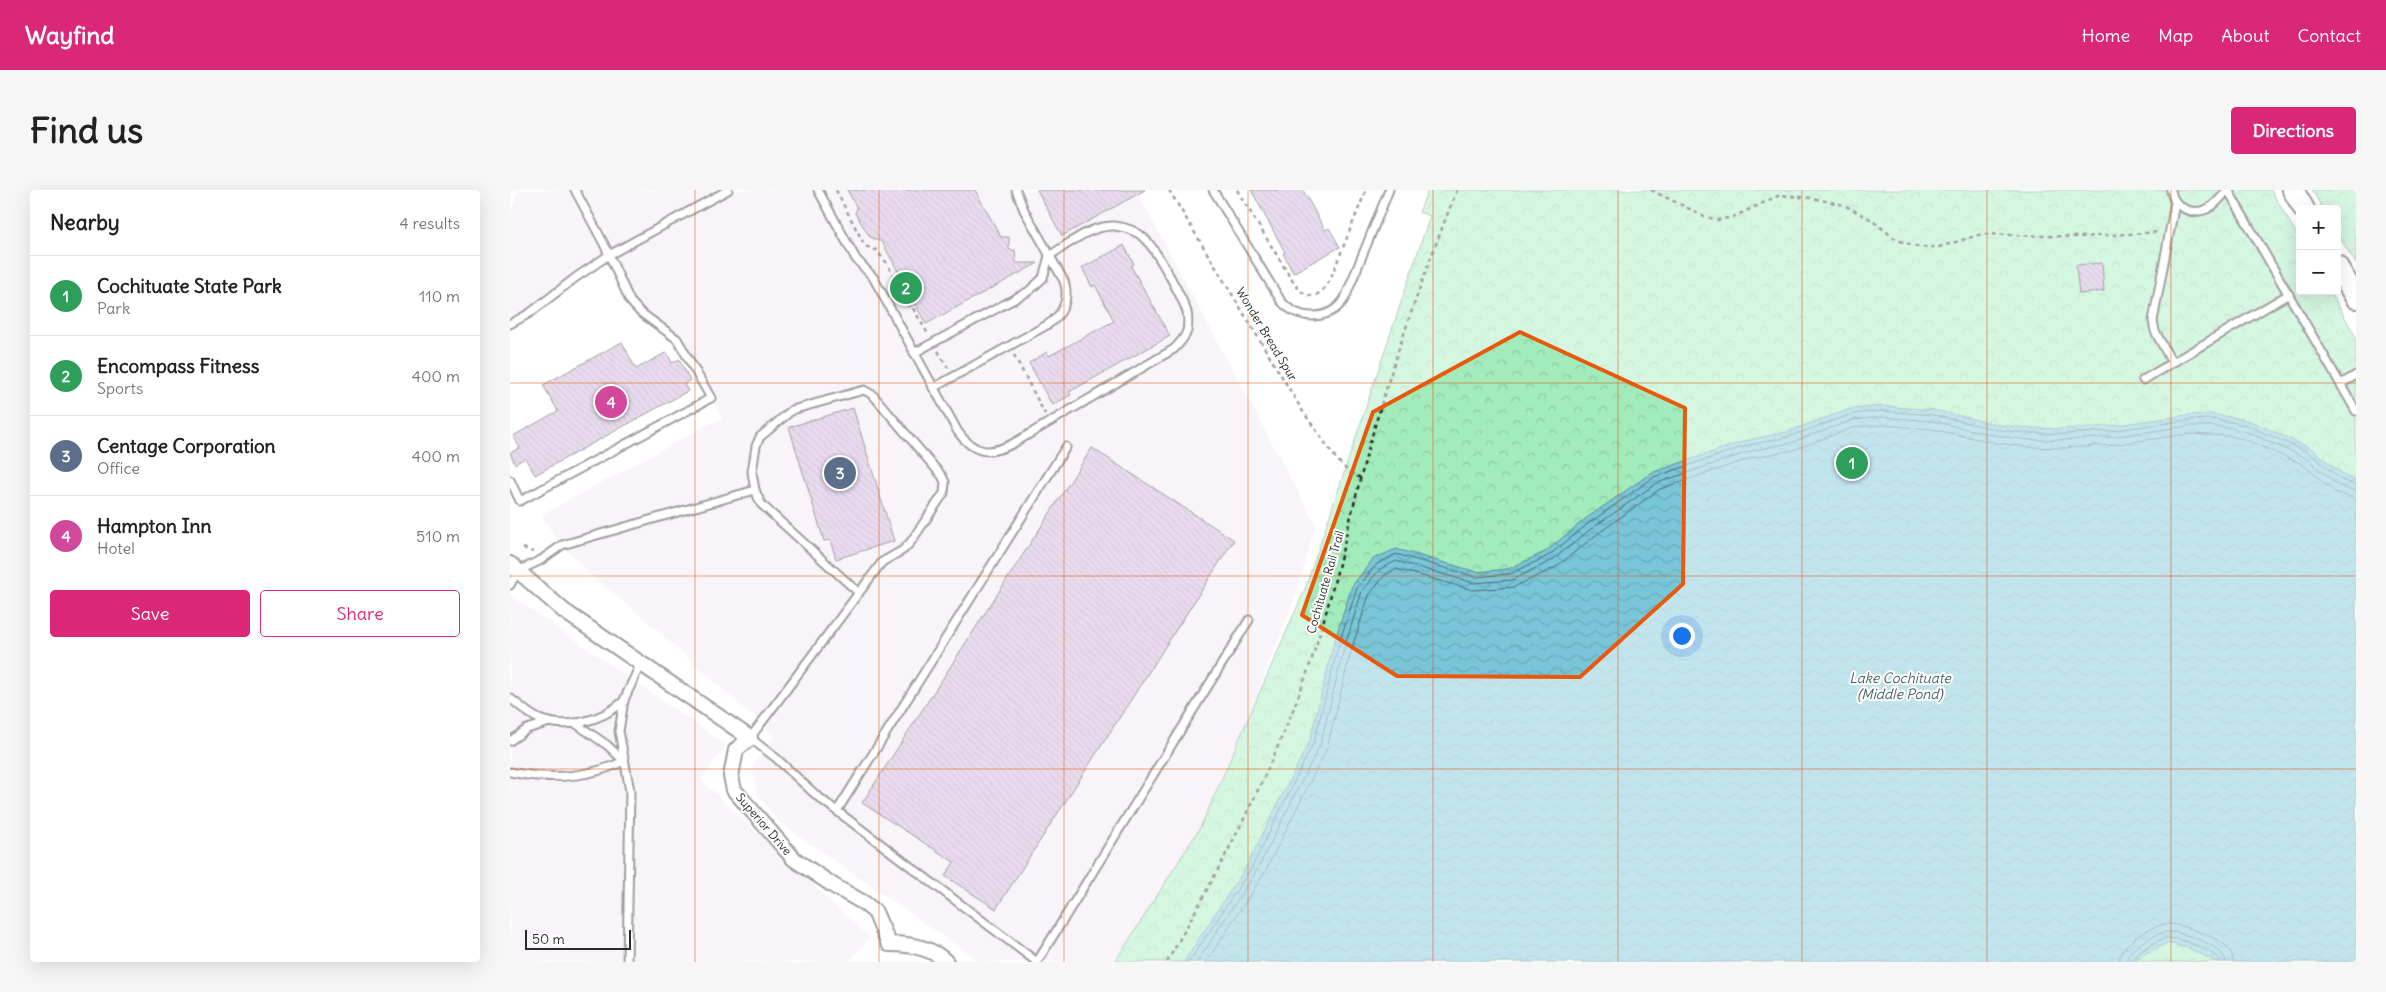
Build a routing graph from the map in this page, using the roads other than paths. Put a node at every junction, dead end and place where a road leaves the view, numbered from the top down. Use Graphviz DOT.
graph roads {
  1 [pos="574,190"];
  2 [pos="728,190"];
  3 [pos="818,190"];
  4 [pos="1016,190"];
  5 [pos="1213,190"];
  6 [pos="1389,190"];
  7 [pos="2228,190"];
  8 [pos="2293,190"];
  9 [pos="2170,191"];
  10 [pos="2175,203"];
  11 [pos="2302,205"];
  12 [pos="609,254"];
  13 [pos="1049,256"];
  14 [pos="2341,273"];
  15 [pos="2289,294"];
  16 [pos="2356,298"];
  17 [pos="510,324"];
  18 [pos="914,353"];
  19 [pos="2172,363"];
  20 [pos="2356,375"];
  21 [pos="2143,380"];
  22 [pos="2341,384"];
  23 [pos="933,388"];
  24 [pos="2356,410"];
  25 [pos="1066,447"];
  26 [pos="510,480"];
  27 [pos="755,490"];
  28 [pos="510,558"];
  29 [pos="514,568"];
  30 [pos="510,585"];
  31 [pos="858,593"];
  32 [pos="1249,620"];
  33 [pos="642,662"];
  34 [pos="510,698"];
  35 [pos="624,700"];
  36 [pos="550,722"];
  37 [pos="575,723"];
  38 [pos="750,738"];
  39 [pos="510,741"];
  40 [pos="624,761"];
  41 [pos="510,772"];
  42 [pos="837,811"];
  43 [pos="628,962"];
  44 [pos="946,962"];
  1 -- 12 [label="lane"];
  2 -- 12 [label="lane"];
  3 -- 18 [label="lane"];
  4 -- 13 [label="lane"];
  5 -- 6 [label="lane"];
  7 -- 10 [label="lane"];
  7 -- 15 [label="lane"];
  8 -- 11 [label="main road"];
  9 -- 10 [label="lane"];
  10 -- 19 [label="lane"];
  12 -- 17 [label="lane"];
  12 -- 26 [label="lane"];
  13 -- 18 [label="lane"];
  13 -- 23 [label="lane"];
  13 -- 23 [label="lane"];
  14 -- 16 [label="main road"];
  15 -- 19 [label="lane"];
  15 -- 22 [label="lane"];
  18 -- 23 [label="lane"];
  19 -- 21 [label="lane"];
  20 -- 22 [label="lane"];
  22 -- 24 [label="lane"];
  25 -- 42 [label="lane"];
  27 -- 29 [label="lane"];
  27 -- 31 [label="lane"];
  27 -- 31 [label="lane"];
  28 -- 29 [label="street"];
  29 -- 30 [label="lane"];
  29 -- 33 [label="street"];
  31 -- 38 [label="lane"];
  32 -- 42 [label="lane"];
  33 -- 35 [label="lane"];
  33 -- 38 [label="street"];
  34 -- 36 [label="lane"];
  35 -- 37 [label="lane"];
  35 -- 40 [label="lane"];
  36 -- 37 [label="lane"];
  36 -- 39 [label="lane"];
  37 -- 40 [label="lane"];
  38 -- 42 [label="lane"];
  38 -- 44 [label="street, Superior Drive"];
  40 -- 41 [label="lane"];
  40 -- 43 [label="lane"];
}
